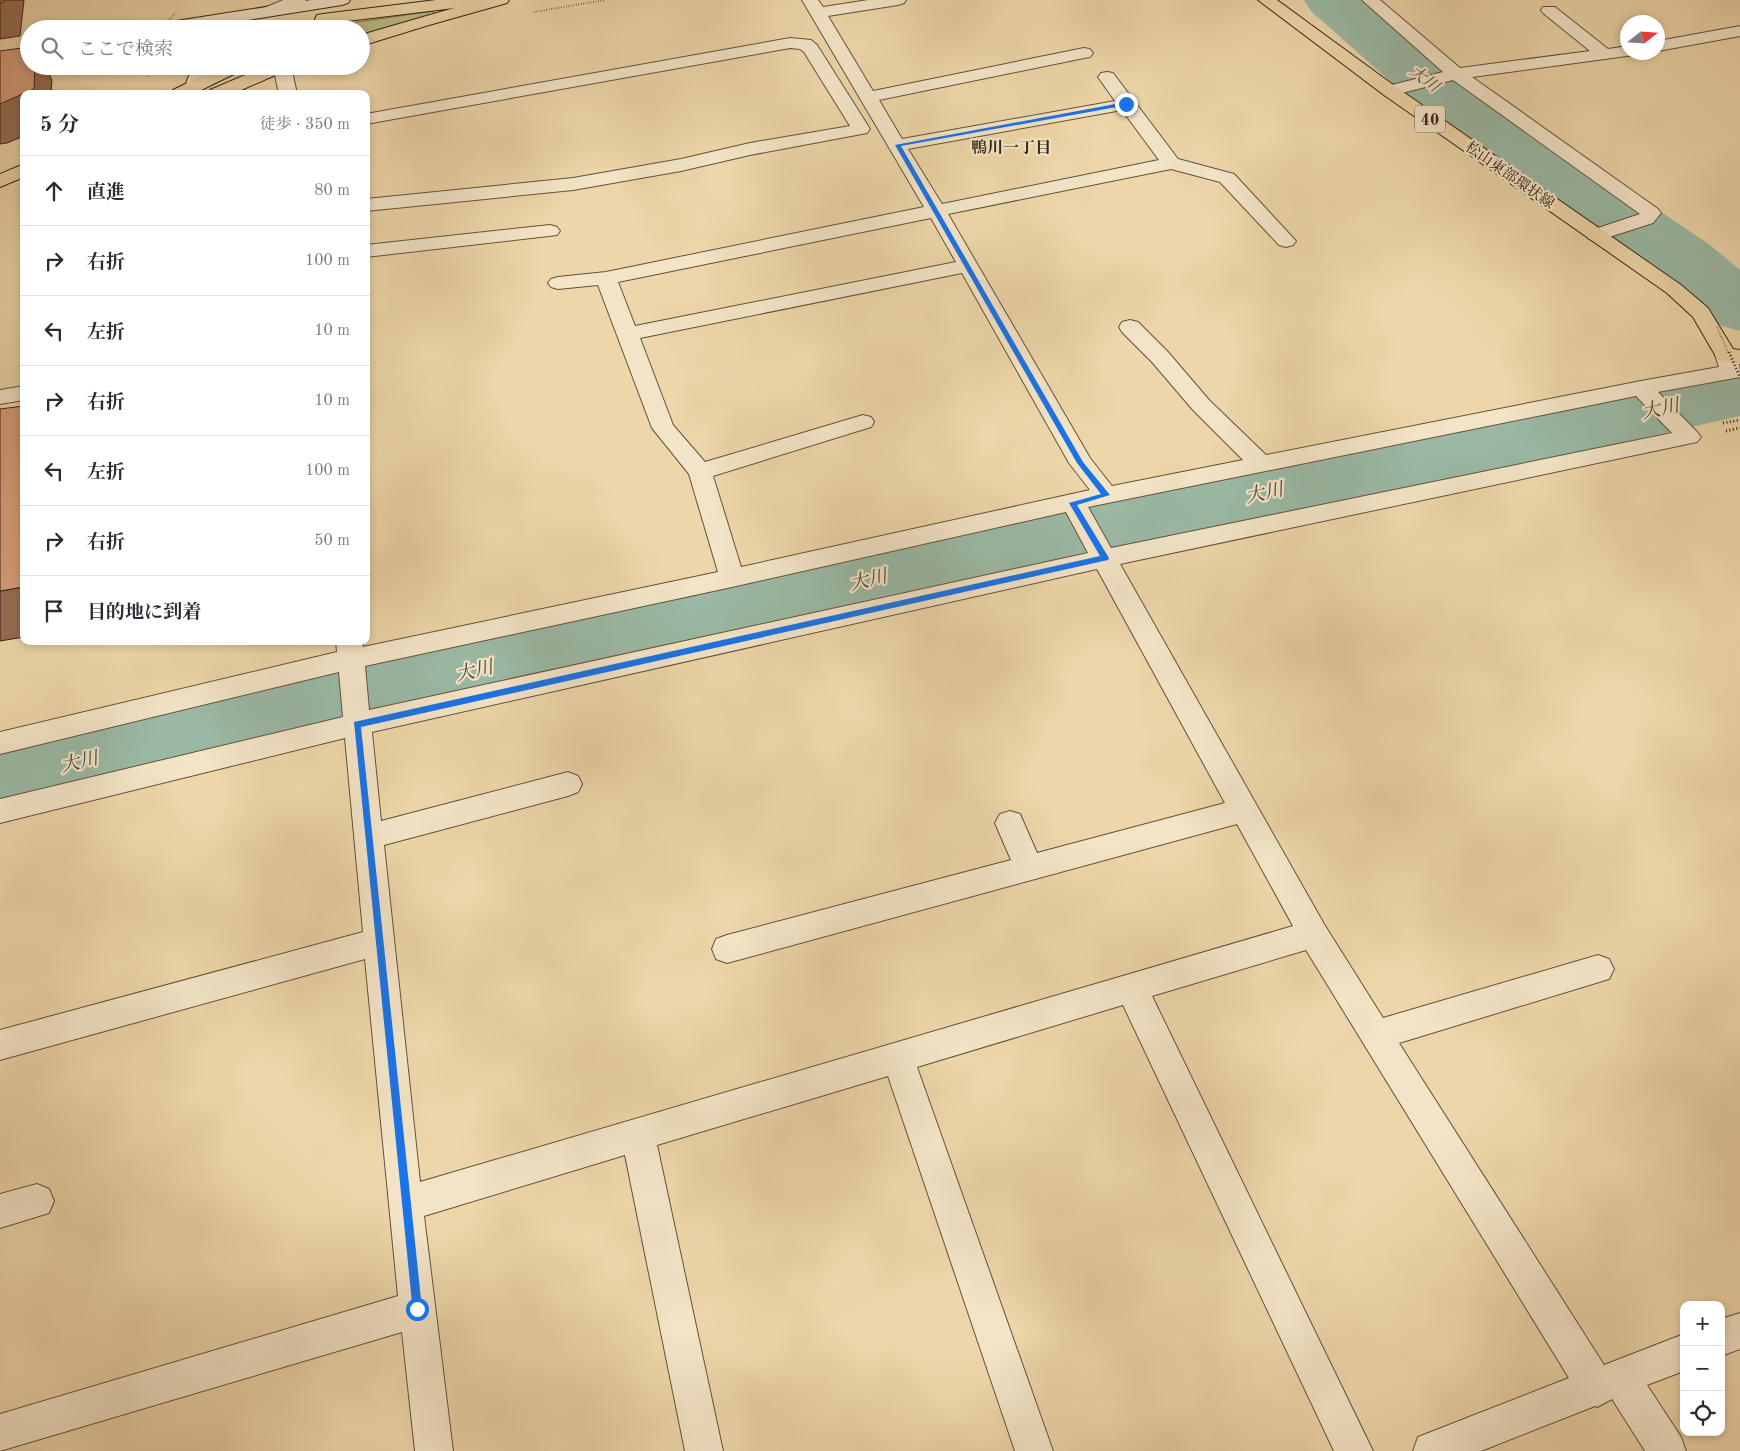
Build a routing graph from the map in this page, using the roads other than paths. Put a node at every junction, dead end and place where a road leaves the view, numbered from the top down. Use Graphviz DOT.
graph roads {
  1 [pos="298,0"];
  2 [pos="342,0"];
  3 [pos="359,0"];
  4 [pos="476,0"];
  5 [pos="501,0"];
  6 [pos="898,0"];
  7 [pos="1266,0"];
  8 [pos="1370,0"];
  9 [pos="814,6"];
  10 [pos="1549,10"];
  11 [pos="268,17"];
  12 [pos="323,19"];
  13 [pos="240,20"];
  14 [pos="1740,31"];
  15 [pos="370,38"];
  16 [pos="1043,45"];
  17 [pos="1665,45"];
  18 [pos="1620,52"];
  19 [pos="1084,53"];
  20 [pos="1604,54"];
  21 [pos="1056,59"];
  22 [pos="197,75"];
  23 [pos="217,75"];
  24 [pos="261,75"];
  25 [pos="284,75"];
  26 [pos="1452,75"];
  27 [pos="1107,77"];
  28 [pos="1397,89"];
  29 [pos="187,90"];
  30 [pos="225,90"];
  31 [pos="287,90"];
  32 [pos="869,97"];
  33 [pos="1126,104"];
  34 [pos="370,118"];
  35 [pos="897,145"];
  36 [pos="1171,163"];
  37 [pos="20,172"];
  38 [pos="0,181"];
  39 [pos="370,205"];
  40 [pos="937,212"];
  41 [pos="550,231"];
  42 [pos="1602,232"];
  43 [pos="1286,241"];
  44 [pos="370,251"];
  45 [pos="968,266"];
  46 [pos="606,278"];
  47 [pos="558,283"];
  48 [pos="1130,327"];
  49 [pos="627,334"];
  50 [pos="1733,356"];
  51 [pos="1641,388"];
  52 [pos="20,394"];
  53 [pos="0,397"];
  54 [pos="863,422"];
  55 [pos="1260,463"];
  56 [pos="700,472"];
  57 [pos="1106,495"];
  58 [pos="1077,509"];
  59 [pos="1102,553"];
  60 [pos="732,578"];
  61 [pos="350,650"];
  62 [pos="357,724"];
  63 [pos="0,743"];
  64 [pos="568,784"];
  65 [pos="1245,810"];
  66 [pos="0,811"];
  67 [pos="1010,824"];
  68 [pos="368,837"];
  69 [pos="1029,868"];
  70 [pos="1313,934"];
  71 [pos="379,940"];
  72 [pos="727,949"];
  73 [pos="1598,969"];
  74 [pos="1132,988"];
  75 [pos="1376,1035"];
  76 [pos="0,1045"];
  77 [pos="898,1058"];
  78 [pos="638,1136"];
  79 [pos="37,1201"];
  80 [pos="405,1204"];
  81 [pos="0,1211"];
  82 [pos="417,1309"];
  83 [pos="1740,1331"];
  84 [pos="1725,1337"];
  85 [pos="1680,1354"];
  86 [pos="1609,1382"];
  87 [pos="0,1433"];
  88 [pos="434,1451"];
  89 [pos="704,1451"];
  90 [pos="1034,1451"];
  91 [pos="1354,1451"];
  92 [pos="1432,1451"];
  93 [pos="1667,1451"];
  1 -- 11 [label="street"];
  2 -- 11 [label="street"];
  3 -- 12 [label="main road"];
  4 -- 12 [label="main road"];
  5 -- 15 [label="main road"];
  6 -- 9 [label="street"];
  7 -- 28 [label="main road, 松山東部環状線 / 40"];
  8 -- 26 [label="street"];
  9 -- 32 [label="street"];
  10 -- 20 [label="street"];
  11 -- 12 [label="street"];
  11 -- 13 [label="street"];
  14 -- 17 [label="street"];
  16 -- 21 [label="street"];
  18 -- 20 [label="street"];
  19 -- 21 [label="street"];
  20 -- 26 [label="street"];
  21 -- 32 [label="street"];
  22 -- 29 [label="street"];
  23 -- 29 [label="main road"];
  24 -- 30 [label="main road"];
  25 -- 31 [label="street"];
  26 -- 28 [label="street"];
  26 -- 42 [label="street"];
  27 -- 33 [label="street"];
  28 -- 42 [label="main road, 松山東部環状線 / 40"];
  32 -- 35 [label="street"];
  33 -- 35 [label="street"];
  33 -- 36 [label="street"];
  34 -- 39 [label="street"];
  35 -- 40 [label="street"];
  36 -- 40 [label="street"];
  36 -- 43 [label="street"];
  37 -- 38 [label="main road"];
  40 -- 45 [label="street"];
  40 -- 46 [label="street"];
  41 -- 44 [label="street"];
  42 -- 50 [label="main road, 松山東部環状線 / 40"];
  45 -- 49 [label="street"];
  45 -- 57 [label="street"];
  46 -- 47 [label="street"];
  46 -- 49 [label="street"];
  48 -- 55 [label="street"];
  49 -- 56 [label="street"];
  50 -- 51 [label="street"];
  51 -- 55 [label="street"];
  51 -- 59 [label="street"];
  52 -- 53 [label="street"];
  54 -- 56 [label="street"];
  55 -- 57 [label="street"];
  56 -- 60 [label="street"];
  57 -- 58 [label="street"];
  58 -- 59 [label="street"];
  58 -- 60 [label="street"];
  59 -- 62 [label="street"];
  59 -- 65 [label="street"];
  60 -- 61 [label="street"];
  61 -- 62 [label="street"];
  61 -- 63 [label="street"];
  62 -- 66 [label="street"];
  62 -- 68 [label="street"];
  64 -- 68 [label="street"];
  65 -- 69 [label="street"];
  65 -- 70 [label="street"];
  67 -- 69 [label="street"];
  68 -- 71 [label="street"];
  69 -- 72 [label="street"];
  70 -- 74 [label="street"];
  70 -- 75 [label="street"];
  71 -- 76 [label="street"];
  71 -- 80 [label="street"];
  73 -- 75 [label="street"];
  74 -- 77 [label="street"];
  74 -- 91 [label="street"];
  75 -- 86 [label="street"];
  77 -- 78 [label="street"];
  77 -- 90 [label="street"];
  78 -- 80 [label="street"];
  78 -- 89 [label="street"];
  79 -- 81 [label="street"];
  80 -- 82 [label="street"];
  82 -- 87 [label="street"];
  82 -- 88 [label="street"];
  83 -- 84 [label="street"];
  85 -- 86 [label="street"];
  86 -- 92 [label="street"];
  86 -- 93 [label="street"];
}
